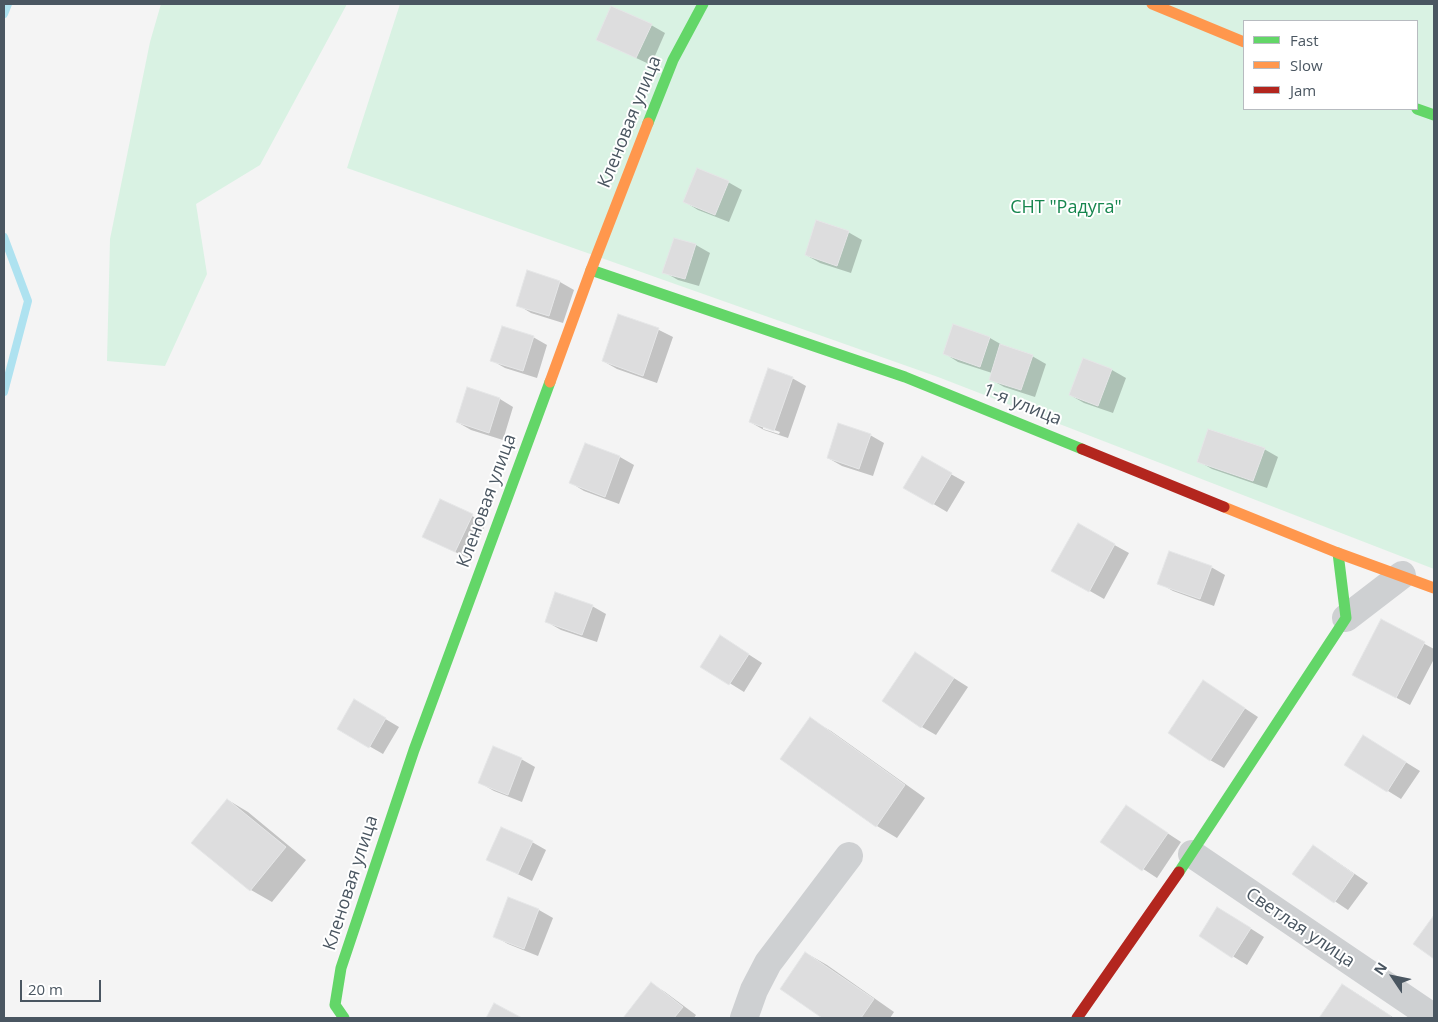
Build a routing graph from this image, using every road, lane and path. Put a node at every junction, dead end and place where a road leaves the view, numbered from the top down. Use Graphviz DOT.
graph roads {
  1 [pos="703,4"];
  2 [pos="1152,4"];
  3 [pos="1243,42"];
  4 [pos="1418,109"];
  5 [pos="1434,115"];
  6 [pos="591,270"];
  7 [pos="1338,553"];
  8 [pos="1402,575"];
  9 [pos="1434,588"];
  10 [pos="1346,618"];
  11 [pos="1192,854"];
  12 [pos="849,856"];
  13 [pos="344,1018"];
  14 [pos="744,1018"];
  15 [pos="1077,1018"];
  16 [pos="1434,1018"];
  1 -- 6 [label="street, Кленовая улица"];
  2 -- 3 [label="street"];
  4 -- 5 [label="street"];
  6 -- 7 [label="street, 1-я улица"];
  6 -- 13 [label="street, Кленовая улица"];
  7 -- 8 [label="street, 1-я улица"];
  7 -- 10 [label="street"];
  8 -- 9 [label="street, 1-я улица"];
  8 -- 10 [label="street"];
  10 -- 11 [label="street"];
  11 -- 15 [label="street"];
  11 -- 16 [label="street, Светлая улица"];
  12 -- 14 [label="street"];
}
